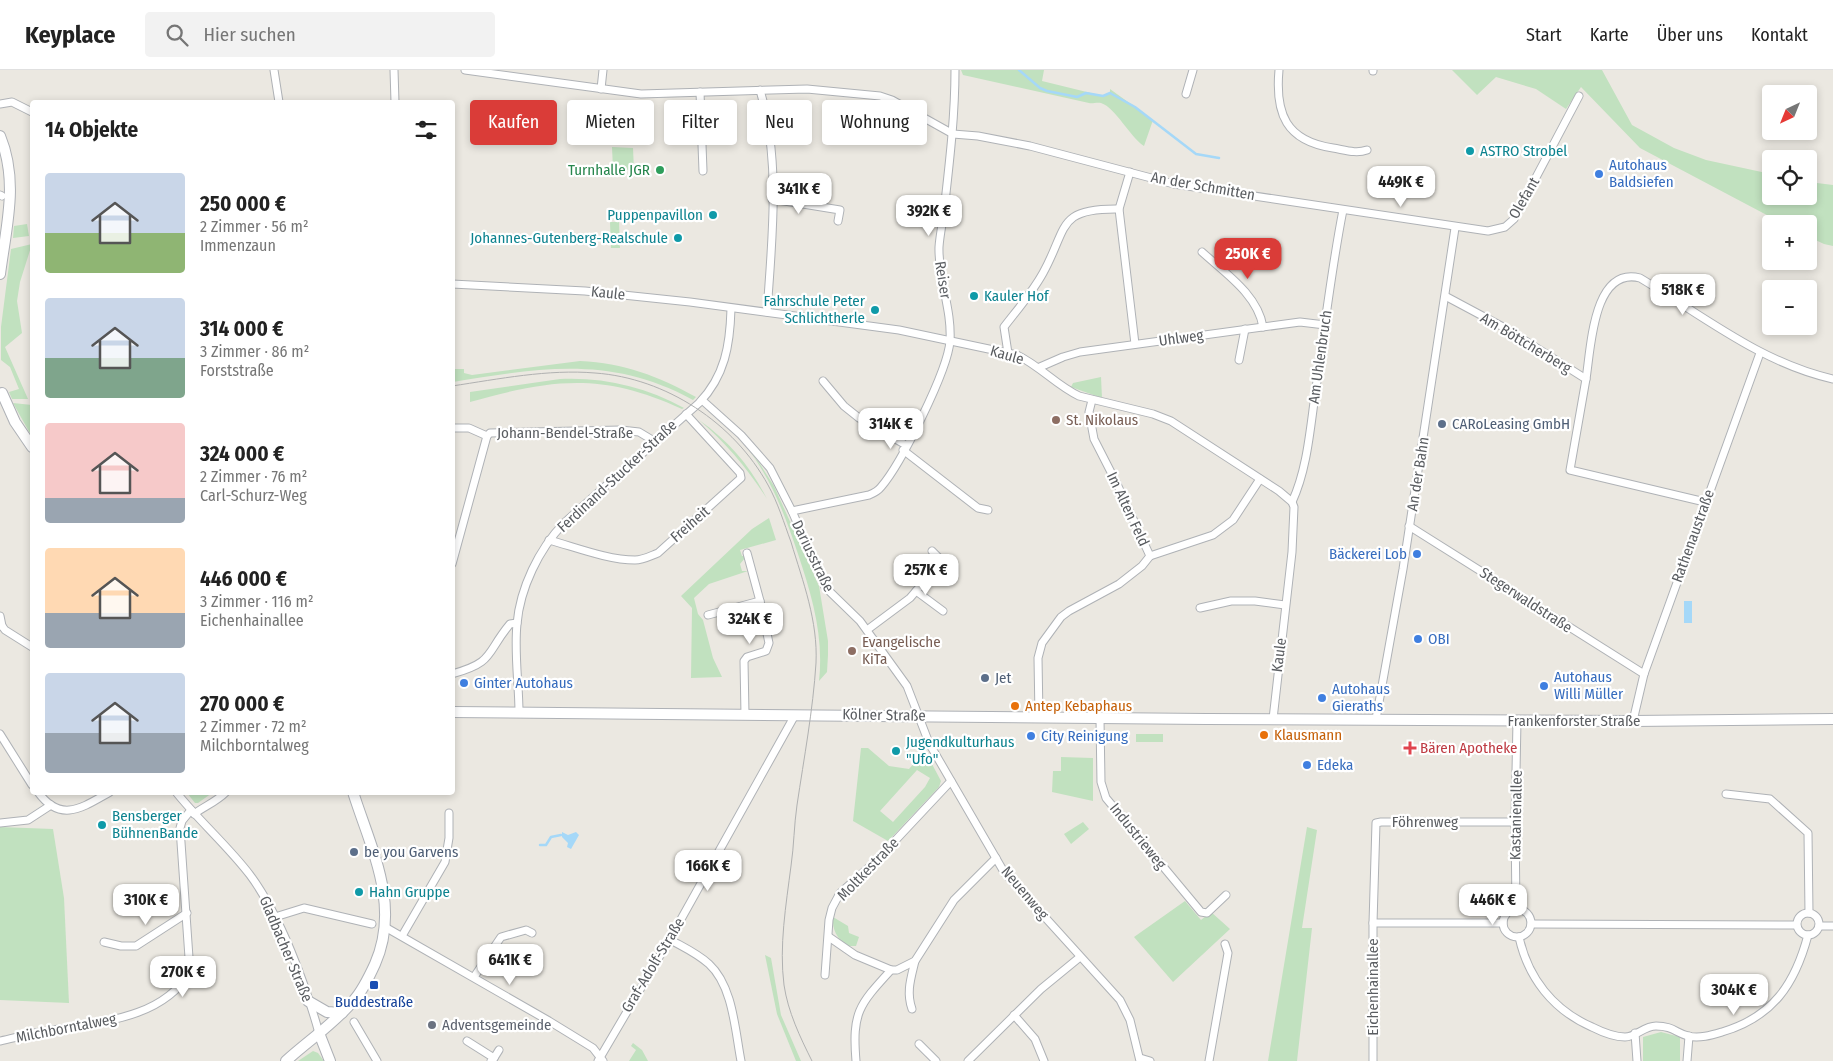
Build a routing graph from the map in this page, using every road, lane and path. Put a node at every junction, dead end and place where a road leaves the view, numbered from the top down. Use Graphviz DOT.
graph roads {
  1 [pos="274,70"];
  2 [pos="394,70"];
  3 [pos="465,70"];
  4 [pos="602,70"];
  5 [pos="956,70"];
  6 [pos="1193,70"];
  7 [pos="1280,70"];
  8 [pos="600,89"];
  9 [pos="760,90"];
  10 [pos="700,92"];
  11 [pos="1186,94"];
  12 [pos="1579,96"];
  13 [pos="279,100"];
  14 [pos="395,100"];
  15 [pos="0,104"];
  16 [pos="30,111"];
  17 [pos="952,134"];
  18 [pos="0,136"];
  19 [pos="1367,150"];
  20 [pos="703,171"];
  21 [pos="1130,172"];
  22 [pos="772,199"];
  23 [pos="1119,209"];
  24 [pos="1343,210"];
  25 [pos="838,221"];
  26 [pos="1455,228"];
  27 [pos="1202,252"];
  28 [pos="0,274"];
  29 [pos="455,284"];
  30 [pos="1446,297"];
  31 [pos="731,309"];
  32 [pos="767,312"];
  33 [pos="1325,325"];
  34 [pos="1264,326"];
  35 [pos="1245,329"];
  36 [pos="950,341"];
  37 [pos="1135,344"];
  38 [pos="1008,353"];
  39 [pos="1760,353"];
  40 [pos="1240,360"];
  41 [pos="1040,368"];
  42 [pos="1586,379"];
  43 [pos="1833,379"];
  44 [pos="823,380"];
  45 [pos="2,393"];
  46 [pos="702,400"];
  47 [pos="1092,400"];
  48 [pos="686,414"];
  49 [pos="455,428"];
  50 [pos="487,436"];
  51 [pos="654,441"];
  52 [pos="30,444"];
  53 [pos="905,448"];
  54 [pos="1260,479"];
  55 [pos="1292,502"];
  56 [pos="1705,502"];
  57 [pos="988,510"];
  58 [pos="792,511"];
  59 [pos="1409,526"];
  60 [pos="549,540"];
  61 [pos="932,551"];
  62 [pos="455,553"];
  63 [pos="747,553"];
  64 [pos="1150,556"];
  65 [pos="916,591"];
  66 [pos="760,601"];
  67 [pos="1285,605"];
  68 [pos="1200,608"];
  69 [pos="943,611"];
  70 [pos="708,615"];
  71 [pos="0,616"];
  72 [pos="517,624"];
  73 [pos="1,627"];
  74 [pos="867,630"];
  75 [pos="30,646"];
  76 [pos="455,673"];
  77 [pos="1644,674"];
  78 [pos="455,712"];
  79 [pos="518,713"];
  80 [pos="745,715"];
  81 [pos="795,715"];
  82 [pos="918,716"];
  83 [pos="1039,717"];
  84 [pos="1100,719"];
  85 [pos="1273,719"];
  86 [pos="1833,719"];
  87 [pos="1315,720"];
  88 [pos="1376,720"];
  89 [pos="1517,720"];
  90 [pos="1633,721"];
  91 [pos="0,734"];
  92 [pos="951,781"];
  93 [pos="30,782"];
  94 [pos="1726,794"];
  95 [pos="41,795"];
  96 [pos="104,795"];
  97 [pos="178,795"];
  98 [pos="223,795"];
  99 [pos="354,795"];
  100 [pos="51,806"];
  101 [pos="192,812"];
  102 [pos="449,813"];
  103 [pos="1514,822"];
  104 [pos="0,823"];
  105 [pos="996,858"];
  106 [pos="1226,895"];
  107 [pos="1516,908"];
  108 [pos="187,912"];
  109 [pos="1809,913"];
  110 [pos="275,917"];
  111 [pos="1373,923"];
  112 [pos="372,924"];
  113 [pos="1503,924"];
  114 [pos="1531,924"];
  115 [pos="1796,924"];
  116 [pos="1819,926"];
  117 [pos="1833,926"];
  118 [pos="385,928"];
  119 [pos="532,933"];
  120 [pos="1808,935"];
  121 [pos="402,936"];
  122 [pos="829,937"];
  123 [pos="1519,937"];
  124 [pos="669,939"];
  125 [pos="104,942"];
  126 [pos="1225,944"];
  127 [pos="1080,957"];
  128 [pos="915,961"];
  129 [pos="891,970"];
  130 [pos="825,975"];
  131 [pos="474,977"];
  132 [pos="308,1001"];
  133 [pos="912,1009"];
  134 [pos="342,1013"];
  135 [pos="1014,1015"];
  136 [pos="354,1022"];
  137 [pos="319,1033"];
  138 [pos="1635,1033"];
  139 [pos="1688,1036"];
  140 [pos="0,1041"];
  141 [pos="467,1041"];
  142 [pos="919,1044"];
  143 [pos="499,1050"];
  144 [pos="492,1059"];
  145 [pos="600,1060"];
  146 [pos="1140,1060"];
  147 [pos="286,1061"];
  148 [pos="330,1061"];
  149 [pos="377,1061"];
  150 [pos="741,1061"];
  151 [pos="856,1061"];
  152 [pos="936,1061"];
  153 [pos="968,1061"];
  154 [pos="1044,1061"];
  155 [pos="1150,1061"];
  156 [pos="1209,1061"];
  157 [pos="1373,1061"];
  158 [pos="1637,1061"];
  159 [pos="1687,1061"];
  1 -- 13 [label="street"];
  2 -- 14 [label="street"];
  3 -- 8 [label="street"];
  4 -- 8 [label="street"];
  5 -- 17 [label="street, Reiser"];
  6 -- 11 [label="street"];
  7 -- 19 [label="street"];
  8 -- 10 [label="street"];
  9 -- 10 [label="street"];
  9 -- 17 [label="street"];
  9 -- 22 [label="street"];
  10 -- 20 [label="street"];
  12 -- 26 [label="street, Olefant"];
  15 -- 16 [label="street"];
  17 -- 21 [label="street, An der Schmitten"];
  17 -- 36 [label="street, Reiser"];
  18 -- 28 [label="main road"];
  21 -- 23 [label="street"];
  21 -- 24 [label="street, An der Schmitten"];
  22 -- 25 [label="street"];
  22 -- 32 [label="street"];
  23 -- 37 [label="street"];
  23 -- 38 [label="street"];
  24 -- 26 [label="street, An der Schmitten"];
  24 -- 33 [label="street, Am Uhlenbruch"];
  26 -- 30 [label="street, An der Bahn"];
  27 -- 34 [label="street"];
  29 -- 31 [label="street, Kaule"];
  30 -- 42 [label="street, Am Böttcherberg"];
  30 -- 59 [label="street, An der Bahn"];
  31 -- 32 [label="street, Kaule"];
  31 -- 46 [label="street, Ferdinand-Stucker-Straße"];
  32 -- 36 [label="street, Kaule"];
  33 -- 34 [label="street, Uhlweg"];
  33 -- 55 [label="street, Am Uhlenbruch"];
  34 -- 35 [label="street, Uhlweg"];
  35 -- 37 [label="street, Uhlweg"];
  35 -- 40 [label="street"];
  36 -- 38 [label="street, Kaule"];
  36 -- 53 [label="street, Reiser"];
  37 -- 41 [label="street, Uhlweg"];
  38 -- 41 [label="street, Kaule"];
  39 -- 42 [label="street"];
  39 -- 43 [label="street"];
  39 -- 56 [label="street, Rathenaustraße"];
  41 -- 47 [label="street, Kaule"];
  42 -- 56 [label="street, Am Böttcherberg"];
  44 -- 53 [label="street"];
  45 -- 52 [label="main road"];
  46 -- 48 [label="street, Ferdinand-Stucker-Straße"];
  46 -- 58 [label="street, Dariusstraße"];
  47 -- 54 [label="street, Kaule"];
  47 -- 64 [label="street, Im Alten Feld"];
  48 -- 51 [label="street, Ferdinand-Stucker-Straße"];
  48 -- 60 [label="street, Freiheit"];
  49 -- 50 [label="street"];
  50 -- 51 [label="street, Johann-Bendel-Straße"];
  50 -- 62 [label="street, Johann-Bendel-Straße"];
  51 -- 60 [label="street, Ferdinand-Stucker-Straße"];
  53 -- 57 [label="street"];
  53 -- 58 [label="street, Reiser"];
  54 -- 55 [label="street, Kaule"];
  54 -- 64 [label="street"];
  55 -- 67 [label="street, Kaule"];
  56 -- 77 [label="street, Rathenaustraße"];
  58 -- 74 [label="street, Dariusstraße"];
  59 -- 77 [label="street, Stegerwaldstraße"];
  59 -- 88 [label="street, An der Bahn"];
  60 -- 72 [label="street, Ferdinand-Stucker-Straße"];
  61 -- 65 [label="street"];
  63 -- 66 [label="street"];
  64 -- 83 [label="street, Im Alten Feld"];
  65 -- 69 [label="street"];
  65 -- 74 [label="street"];
  66 -- 70 [label="street"];
  66 -- 80 [label="street"];
  67 -- 68 [label="street"];
  67 -- 85 [label="street, Kaule"];
  71 -- 73 [label="street"];
  72 -- 76 [label="street"];
  72 -- 79 [label="street, Ferdinand-Stucker-Straße"];
  73 -- 75 [label="street"];
  74 -- 82 [label="street, Dariusstraße"];
  77 -- 90 [label="street, Rathenaustraße"];
  78 -- 79 [label="main road, Kölner Straße"];
  79 -- 80 [label="main road, Kölner Straße"];
  80 -- 81 [label="main road, Kölner Straße"];
  81 -- 82 [label="main road, Kölner Straße"];
  81 -- 124 [label="street, Graf-Adolf-Straße"];
  82 -- 83 [label="main road, Kölner Straße"];
  82 -- 92 [label="street, Neuenweg"];
  83 -- 84 [label="main road, Kölner Straße"];
  84 -- 85 [label="main road, Kölner Straße"];
  84 -- 106 [label="street, Industrieweg"];
  85 -- 87 [label="main road, Kölner Straße"];
  86 -- 90 [label="main road, Frankenforster Straße"];
  87 -- 88 [label="main road, Frankenforster Straße"];
  88 -- 89 [label="main road, Frankenforster Straße"];
  89 -- 90 [label="main road, Frankenforster Straße"];
  89 -- 103 [label="street, Kastanienallee"];
  91 -- 93 [label="street"];
  92 -- 105 [label="street, Neuenweg"];
  92 -- 122 [label="street, Moltkestraße"];
  94 -- 109 [label="street"];
  95 -- 100 [label="street"];
  96 -- 100 [label="street"];
  97 -- 101 [label="street, Gladbacher Straße"];
  98 -- 101 [label="street"];
  99 -- 118 [label="main road"];
  100 -- 104 [label="street"];
  101 -- 108 [label="street, Milchborntalweg"];
  101 -- 110 [label="street, Gladbacher Straße"];
  102 -- 121 [label="street"];
  103 -- 107 [label="street, Kastanienallee"];
  103 -- 111 [label="street, Föhrenweg"];
  105 -- 127 [label="street, Neuenweg"];
  105 -- 128 [label="street"];
  107 -- 113 [label="street"];
  107 -- 114 [label="street"];
  108 -- 125 [label="street"];
  108 -- 140 [label="street, Milchborntalweg"];
  109 -- 115 [label="street"];
  109 -- 116 [label="street"];
  110 -- 112 [label="street"];
  110 -- 132 [label="street, Gladbacher Straße"];
  111 -- 113 [label="street, Eichenhainallee"];
  111 -- 157 [label="street, Eichenhainallee"];
  113 -- 123 [label="street"];
  114 -- 115 [label="street"];
  114 -- 123 [label="street"];
  115 -- 120 [label="street"];
  116 -- 117 [label="street"];
  116 -- 120 [label="street"];
  118 -- 121 [label="street"];
  118 -- 134 [label="main road"];
  119 -- 131 [label="street"];
  120 -- 139 [label="street"];
  121 -- 131 [label="street"];
  122 -- 129 [label="street"];
  122 -- 130 [label="street, Moltkestraße"];
  123 -- 138 [label="street"];
  124 -- 145 [label="street, Graf-Adolf-Straße"];
  124 -- 150 [label="street"];
  126 -- 156 [label="street"];
  127 -- 135 [label="street"];
  127 -- 146 [label="street, Neuenweg"];
  128 -- 129 [label="street"];
  128 -- 133 [label="street"];
  129 -- 151 [label="street"];
  131 -- 145 [label="street"];
  132 -- 134 [label="main road"];
  132 -- 137 [label="street, Gladbacher Straße"];
  134 -- 137 [label="main road"];
  135 -- 153 [label="street"];
  135 -- 154 [label="street"];
  136 -- 149 [label="street"];
  137 -- 147 [label="main road"];
  137 -- 148 [label="main road"];
  138 -- 139 [label="street"];
  138 -- 158 [label="street"];
  139 -- 159 [label="street"];
  141 -- 144 [label="street"];
  142 -- 152 [label="street"];
  143 -- 144 [label="street"];
  146 -- 155 [label="street"];
}
